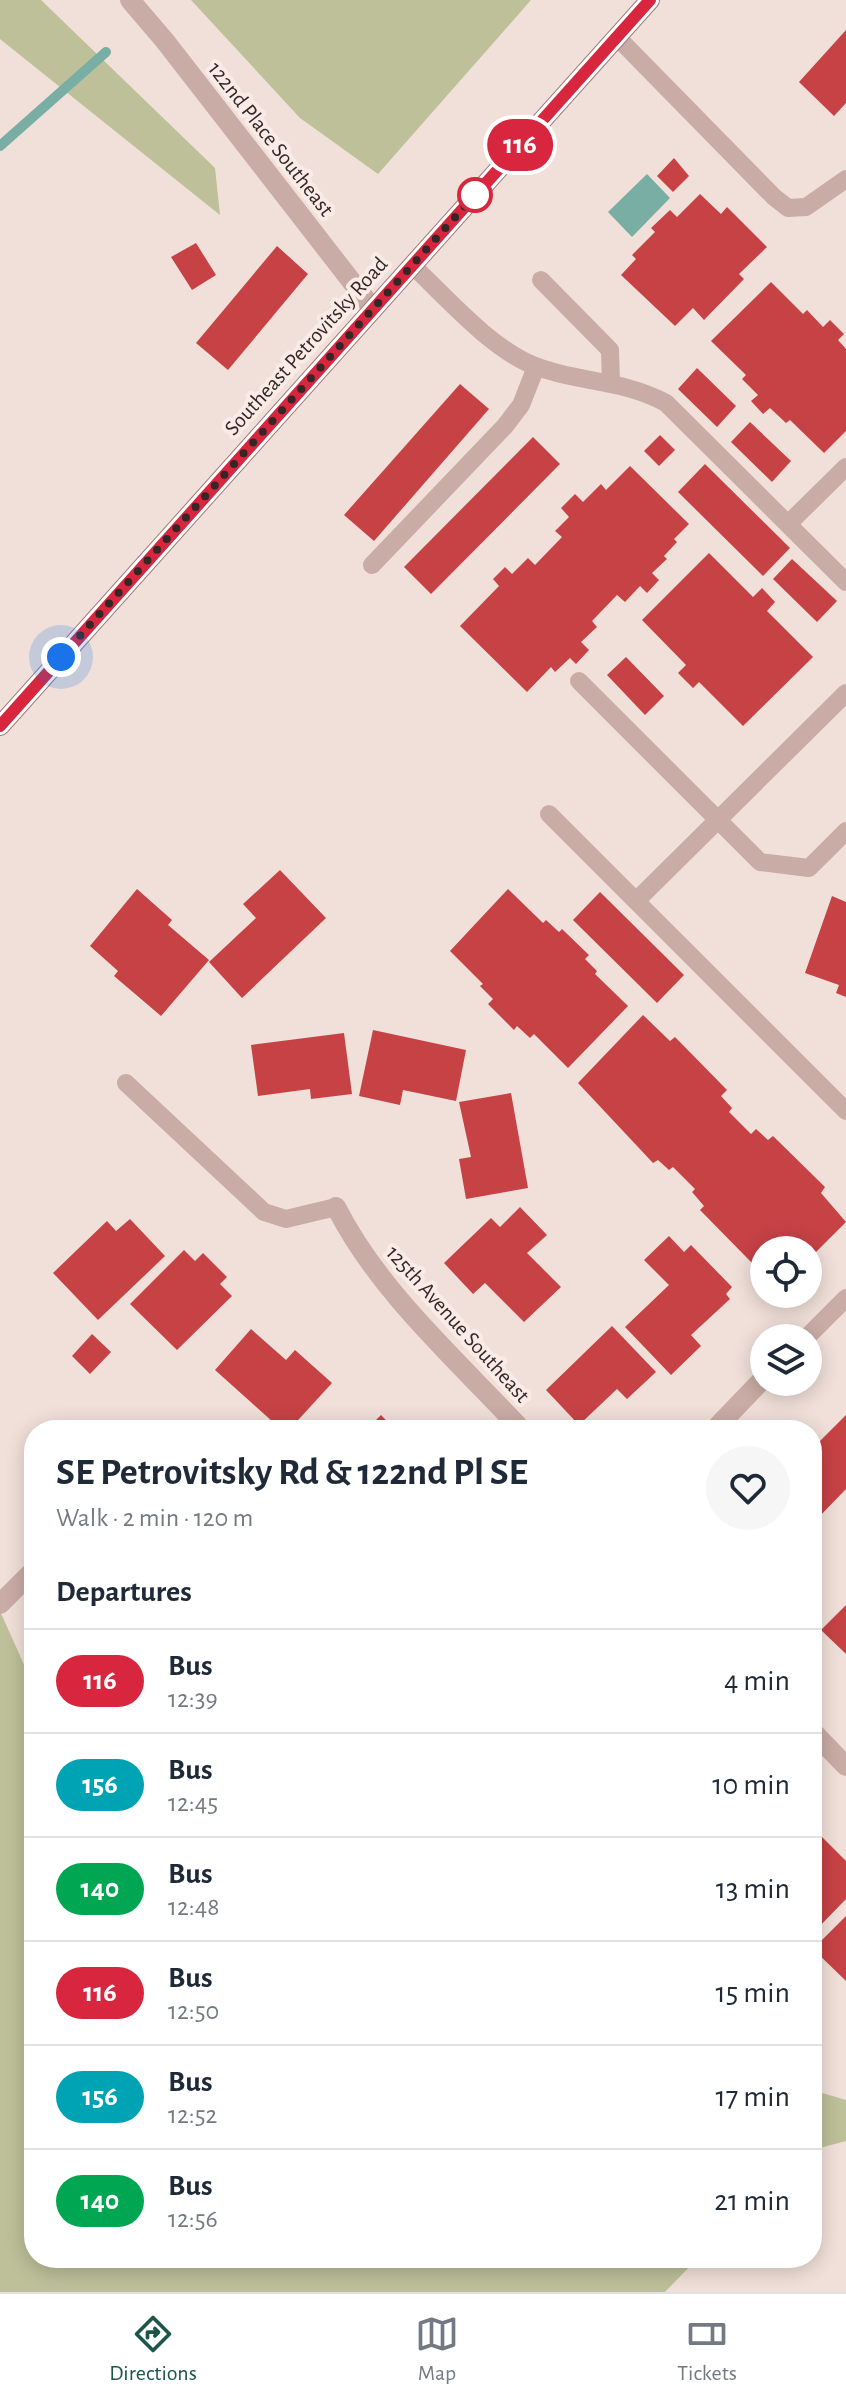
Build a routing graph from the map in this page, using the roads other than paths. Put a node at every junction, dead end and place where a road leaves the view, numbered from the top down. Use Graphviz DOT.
graph roads {
  1 [pos="130,0"];
  2 [pos="650,0"];
  3 [pos="617,37"];
  4 [pos="846,179"];
  5 [pos="412,265"];
  6 [pos="541,280"];
  7 [pos="373,309"];
  8 [pos="536,367"];
  9 [pos="611,383"];
  10 [pos="846,467"];
  11 [pos="788,524"];
  12 [pos="372,565"];
  13 [pos="845,578"];
  14 [pos="579,681"];
  15 [pos="846,693"];
  16 [pos="0,726"];
  17 [pos="549,814"];
  18 [pos="718,820"];
  19 [pos="846,831"];
  20 [pos="636,901"];
  21 [pos="126,1083"];
  22 [pos="846,1111"];
  23 [pos="336,1207"];
  24 [pos="846,1298"];
  25 [pos="820,1324"];
  26 [pos="750,1393"];
  27 [pos="513,1420"];
  28 [pos="724,1420"];
  29 [pos="24,1580"];
  30 [pos="0,1604"];
  31 [pos="822,1741"];
  32 [pos="846,1766"];
  1 -- 7 [label="street, 122nd Place Southeast"];
  2 -- 3 [label="main road, Southeast Petrovitsky Road"];
  3 -- 4 [label="lane"];
  3 -- 5 [label="main road, Southeast Petrovitsky Road"];
  5 -- 7 [label="main road, Southeast Petrovitsky Road"];
  5 -- 8 [label="lane"];
  6 -- 9 [label="lane"];
  7 -- 16 [label="main road, Southeast Petrovitsky Road"];
  8 -- 9 [label="lane"];
  8 -- 12 [label="lane"];
  9 -- 11 [label="lane"];
  10 -- 11 [label="lane"];
  11 -- 13 [label="lane"];
  14 -- 18 [label="lane"];
  15 -- 18 [label="lane"];
  17 -- 20 [label="lane"];
  18 -- 19 [label="lane"];
  18 -- 20 [label="lane"];
  20 -- 22 [label="lane"];
  21 -- 23 [label="lane"];
  23 -- 27 [label="street, 125th Avenue Southeast"];
  24 -- 25 [label="lane"];
  26 -- 28 [label="street"];
  29 -- 30 [label="street"];
  31 -- 32 [label="street"];
}
